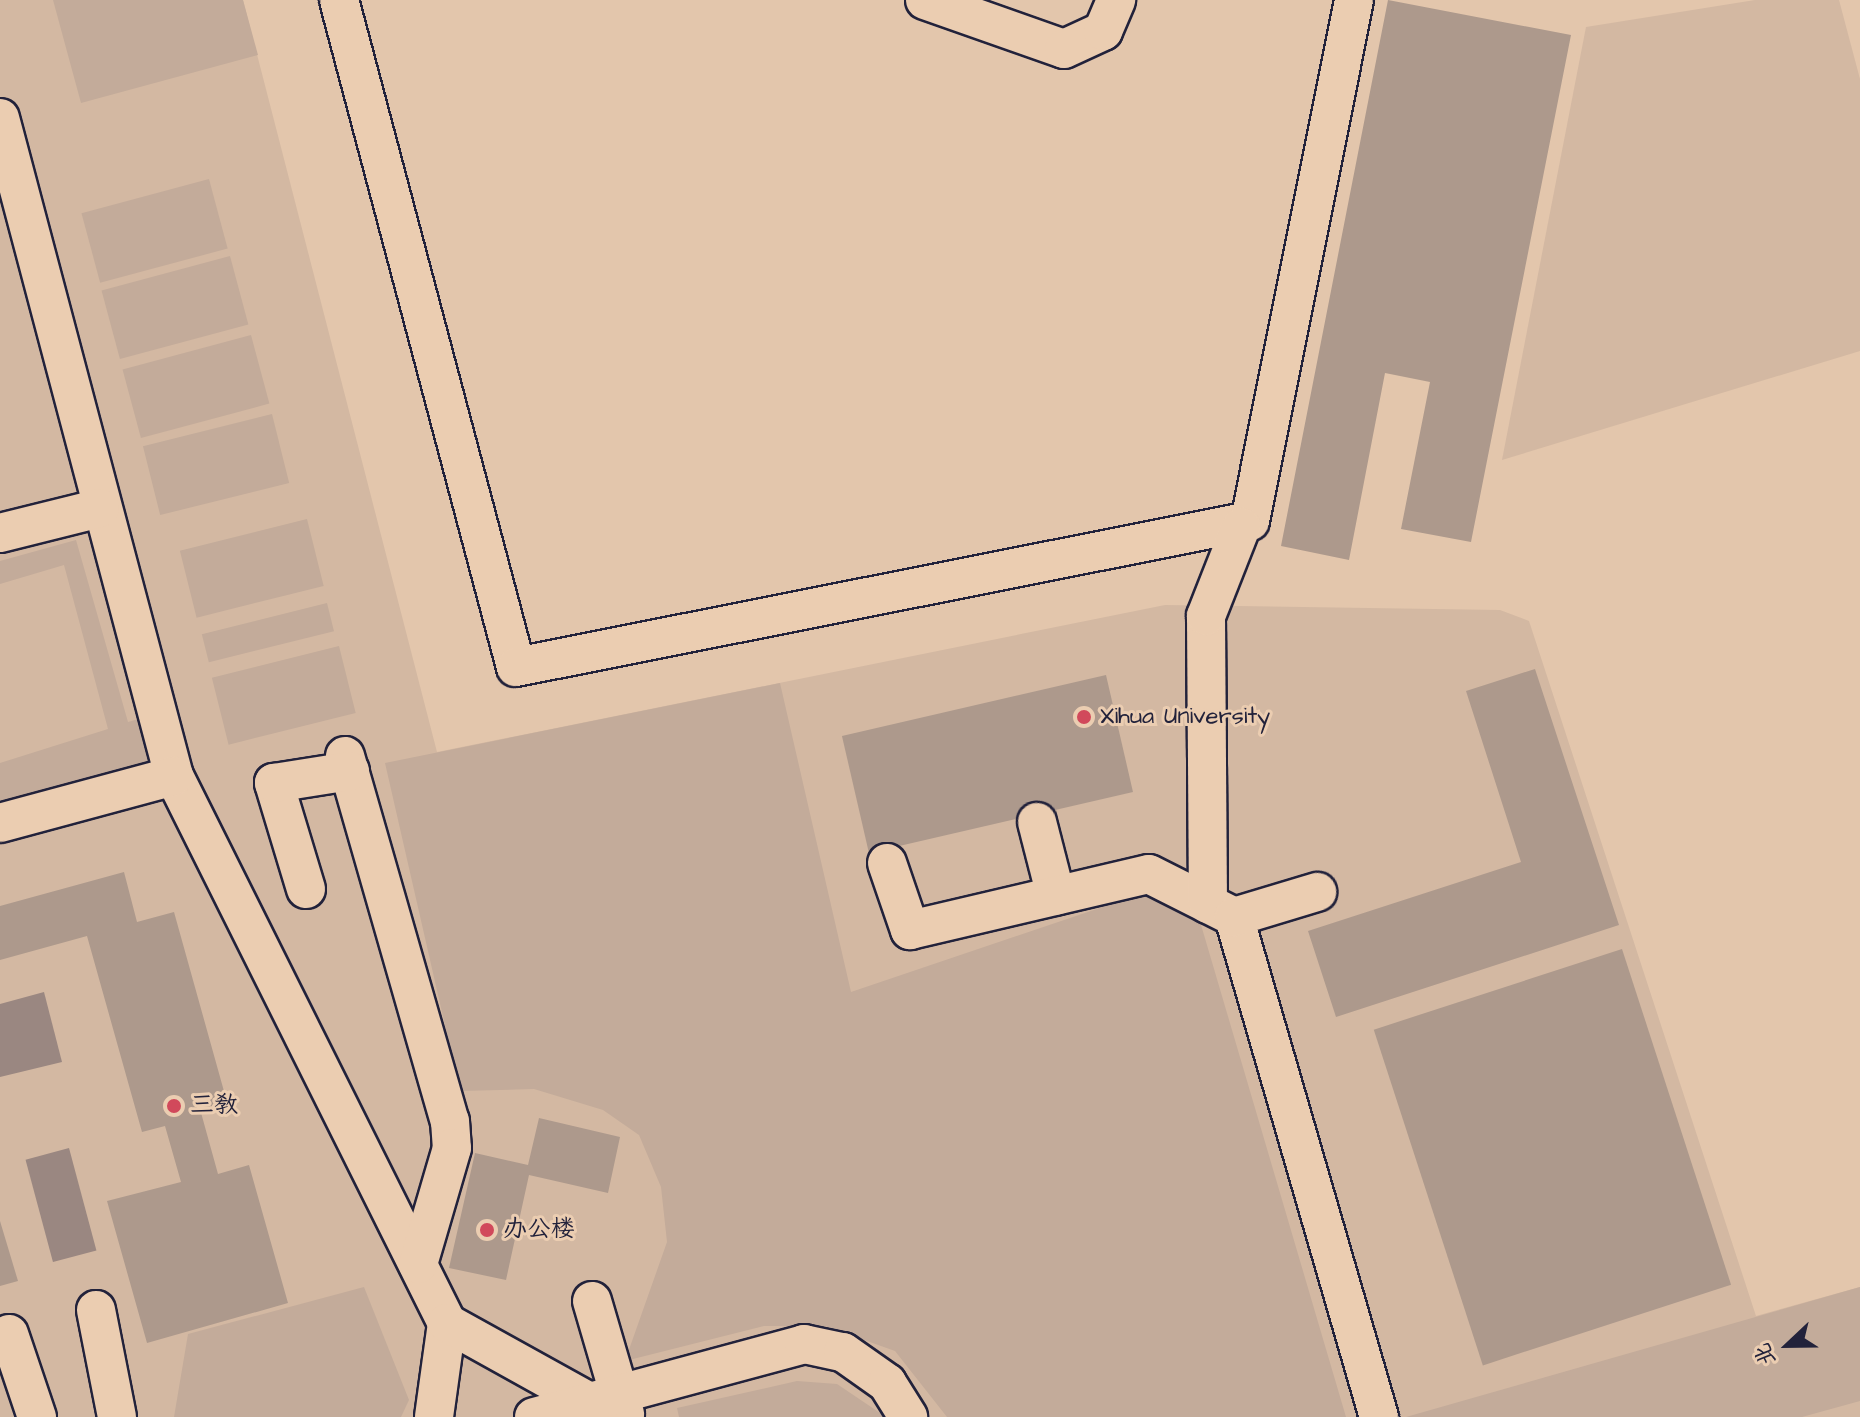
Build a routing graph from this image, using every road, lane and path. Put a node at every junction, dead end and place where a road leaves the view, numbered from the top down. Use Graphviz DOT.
graph roads {
  1 [pos="339,0"];
  2 [pos="925,0"];
  3 [pos="1116,0"];
  4 [pos="1354,0"];
  5 [pos="0,118"];
  6 [pos="100,508"];
  7 [pos="1241,527"];
  8 [pos="0,533"];
  9 [pos="174,776"];
  10 [pos="1037,822"];
  11 [pos="0,823"];
  12 [pos="887,863"];
  13 [pos="306,889"];
  14 [pos="1317,892"];
  15 [pos="1056,896"];
  16 [pos="1221,911"];
  17 [pos="418,1264"];
  18 [pos="592,1301"];
  19 [pos="96,1310"];
  20 [pos="447,1323"];
  21 [pos="9,1334"];
  22 [pos="611,1403"];
  23 [pos="37,1417"];
  24 [pos="117,1417"];
  25 [pos="434,1417"];
  26 [pos="534,1417"];
  27 [pos="908,1417"];
  28 [pos="1379,1417"];
  1 -- 7 [label="street"];
  2 -- 3 [label="street"];
  4 -- 7 [label="street"];
  5 -- 6 [label="street"];
  6 -- 8 [label="street"];
  6 -- 9 [label="street"];
  7 -- 16 [label="street"];
  9 -- 11 [label="street"];
  9 -- 17 [label="street"];
  10 -- 15 [label="street"];
  12 -- 15 [label="street"];
  13 -- 17 [label="street"];
  14 -- 16 [label="street"];
  15 -- 16 [label="street"];
  16 -- 28 [label="street"];
  17 -- 20 [label="street"];
  18 -- 22 [label="street"];
  19 -- 24 [label="street"];
  20 -- 22 [label="street"];
  20 -- 25 [label="street"];
  21 -- 23 [label="street"];
  22 -- 26 [label="street"];
  22 -- 27 [label="street"];
}
